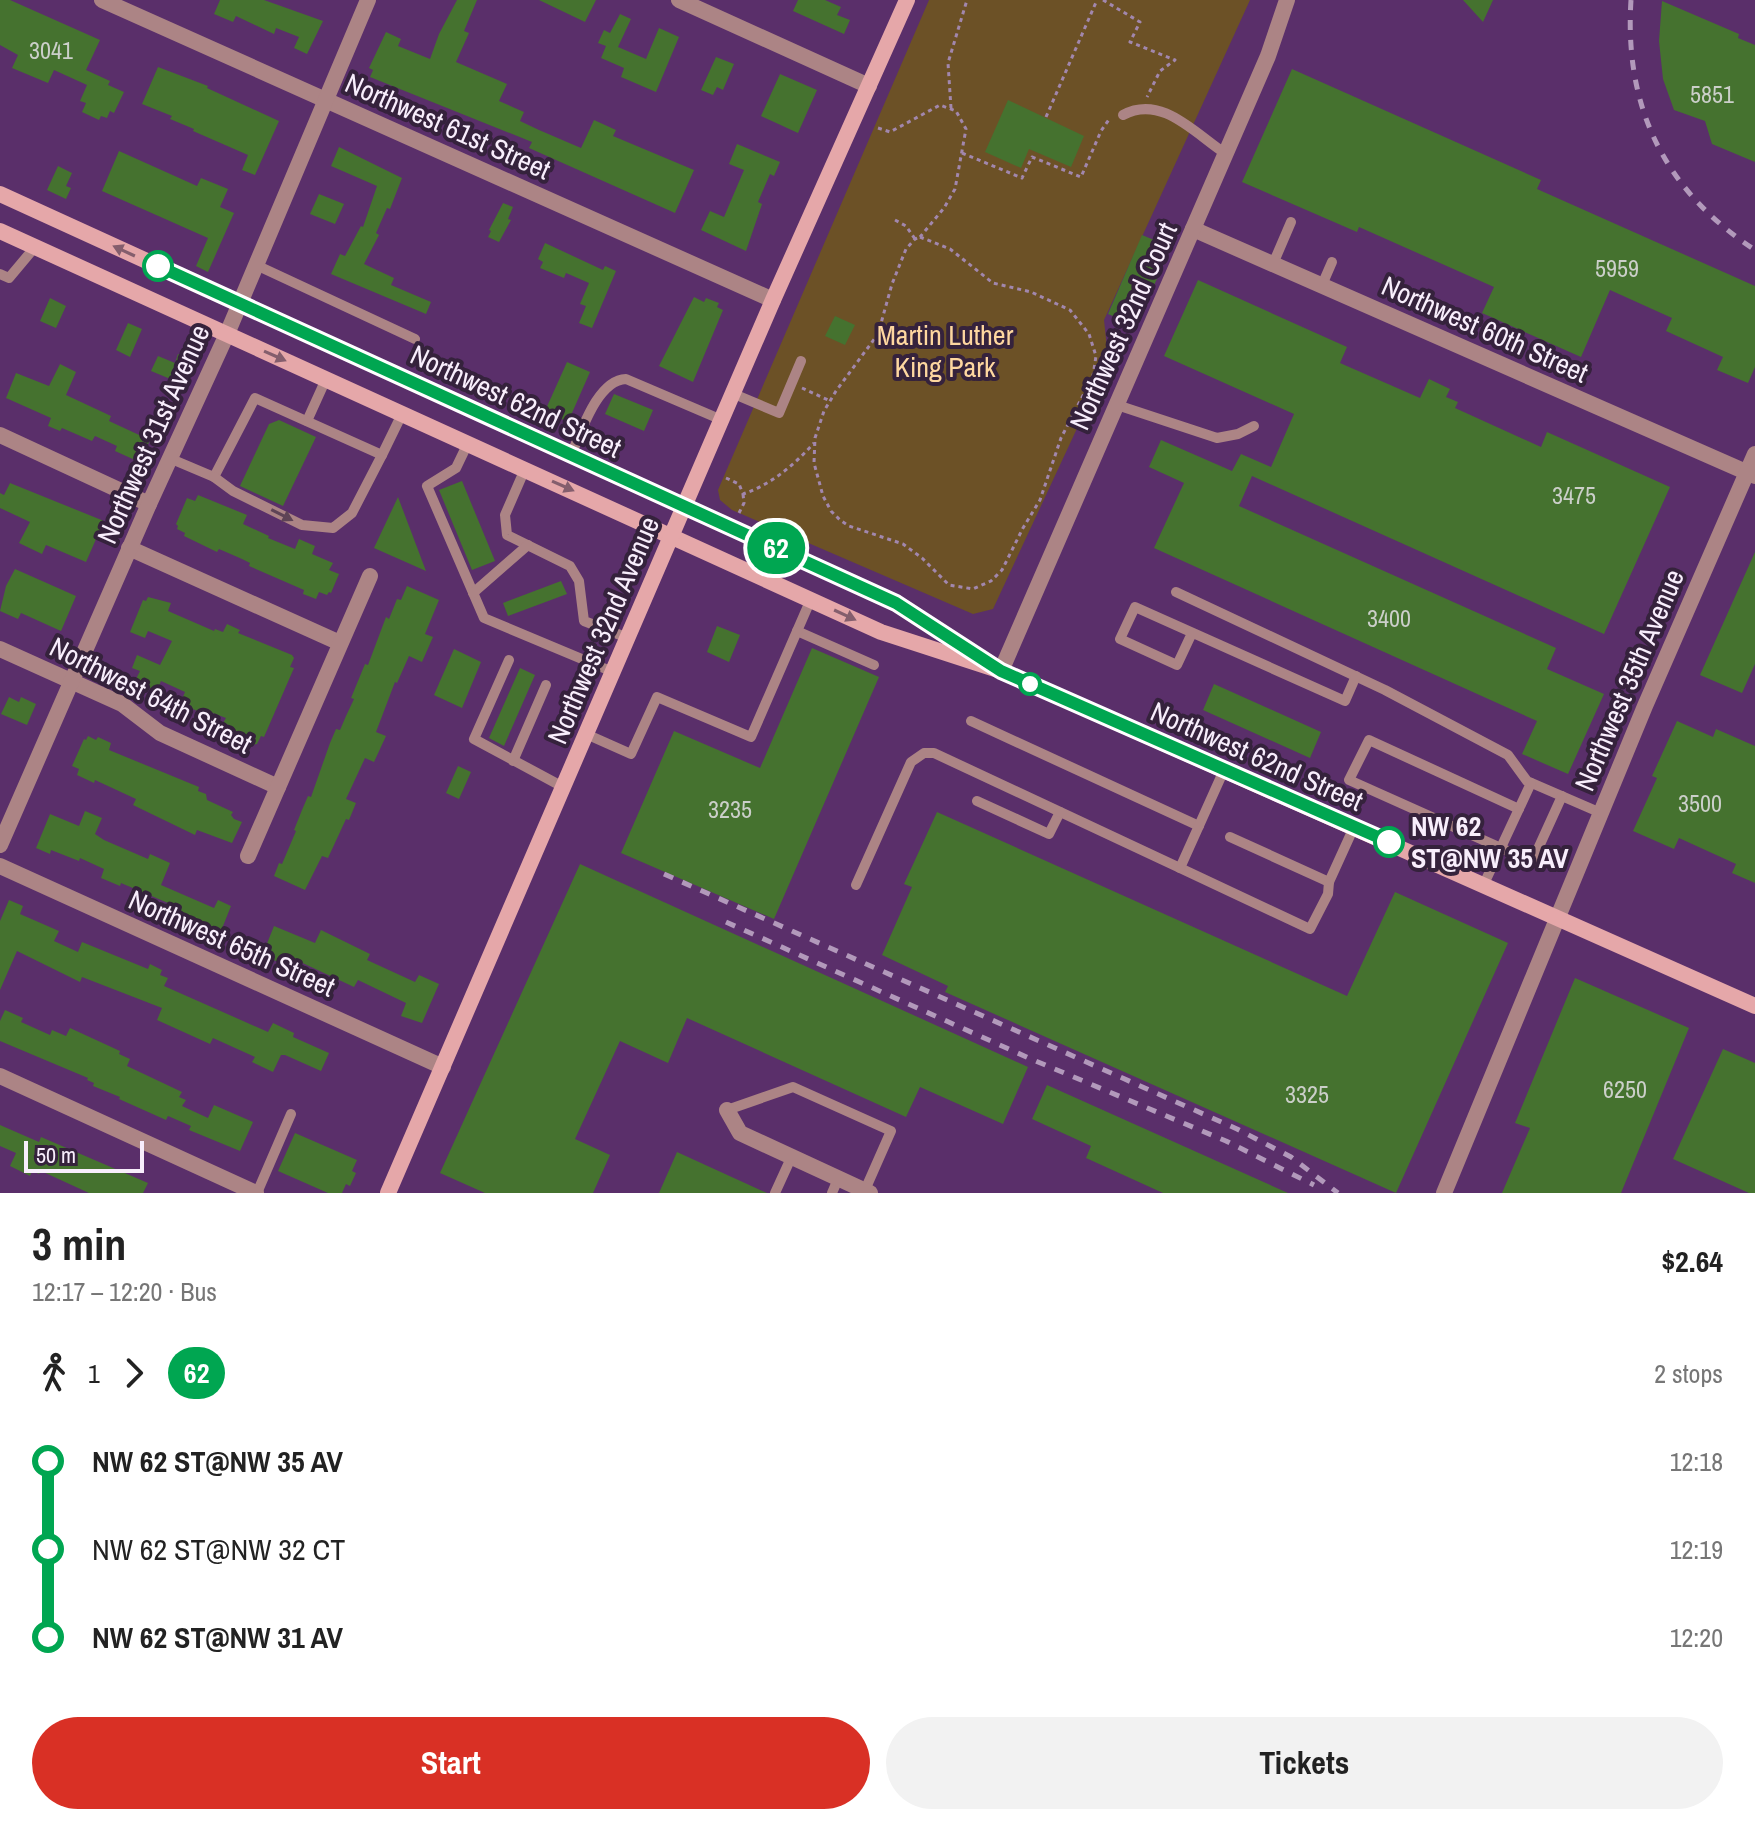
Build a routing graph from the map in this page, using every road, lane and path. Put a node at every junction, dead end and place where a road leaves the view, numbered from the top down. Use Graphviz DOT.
graph roads {
  1 [pos="102,0"];
  2 [pos="368,0"];
  3 [pos="679,0"];
  4 [pos="907,0"];
  5 [pos="967,0"];
  6 [pos="1097,0"];
  7 [pos="1103,0"];
  8 [pos="1287,0"];
  9 [pos="869,86"];
  10 [pos="325,99"];
  11 [pos="1137,102"];
  12 [pos="951,108"];
  13 [pos="1120,113"];
  14 [pos="1046,117"];
  15 [pos="878,128"];
  16 [pos="962,153"];
  17 [pos="1226,154"];
  18 [pos="0,194"];
  19 [pos="895,220"];
  20 [pos="1291,222"];
  21 [pos="1193,229"];
  22 [pos="0,231"];
  23 [pos="918,238"];
  24 [pos="35,247"];
  25 [pos="1332,262"];
  26 [pos="1273,264"];
  27 [pos="256,265"];
  28 [pos="0,274"];
  29 [pos="1322,285"];
  30 [pos="773,300"];
  31 [pos="240,304"];
  32 [pos="227,334"];
  33 [pos="415,339"];
  34 [pos="801,361"];
  35 [pos="326,379"];
  36 [pos="792,383"];
  37 [pos="734,394"];
  38 [pos="830,401"];
  39 [pos="1117,405"];
  40 [pos="402,414"];
  41 [pos="722,420"];
  42 [pos="307,421"];
  43 [pos="1254,426"];
  44 [pos="0,435"];
  45 [pos="468,443"];
  46 [pos="814,443"];
  47 [pos="1755,454"];
  48 [pos="382,455"];
  49 [pos="571,455"];
  50 [pos="169,458"];
  51 [pos="525,469"];
  52 [pos="1751,474"];
  53 [pos="214,477"];
  54 [pos="726,478"];
  55 [pos="743,494"];
  56 [pos="149,504"];
  57 [pos="684,507"];
  58 [pos="738,515"];
  59 [pos="672,536"];
  60 [pos="528,545"];
  61 [pos="129,548"];
  62 [pos="370,576"];
  63 [pos="1176,592"];
  64 [pos="473,593"];
  65 [pos="811,599"];
  66 [pos="797,631"];
  67 [pos="1192,633"];
  68 [pos="628,638"];
  69 [pos="340,643"];
  70 [pos="0,649"];
  71 [pos="509,660"];
  72 [pos="874,665"];
  73 [pos="1001,671"];
  74 [pos="613,672"];
  75 [pos="1356,676"];
  76 [pos="71,682"];
  77 [pos="546,685"];
  78 [pos="971,721"];
  79 [pos="586,734"];
  80 [pos="513,761"];
  81 [pos="1224,770"];
  82 [pos="1531,783"];
  83 [pos="278,787"];
  84 [pos="563,787"];
  85 [pos="1562,796"];
  86 [pos="977,801"];
  87 [pos="1519,809"];
  88 [pos="1060,812"];
  89 [pos="1601,813"];
  90 [pos="1199,826"];
  91 [pos="1354,827"];
  92 [pos="1230,837"];
  93 [pos="0,845"];
  94 [pos="1501,848"];
  95 [pos="248,856"];
  96 [pos="0,866"];
  97 [pos="1180,868"];
  98 [pos="1329,882"];
  99 [pos="1484,884"];
  100 [pos="856,885"];
  101 [pos="1558,917"];
  102 [pos="1755,1006"];
  103 [pos="443,1067"];
  104 [pos="0,1076"];
  105 [pos="727,1110"];
  106 [pos="291,1114"];
  107 [pos="791,1158"];
  108 [pos="835,1186"];
  109 [pos="868,1192"];
  110 [pos="256,1193"];
  111 [pos="388,1193"];
  112 [pos="775,1193"];
  113 [pos="1444,1193"];
  1 -- 10 [label="street, Northwest 61st Street"];
  2 -- 10 [label="street, Northwest 31st Avenue"];
  3 -- 9 [label="street"];
  4 -- 9 [label="main road, Northwest 32nd Avenue"];
  5 -- 12 [label="path"];
  6 -- 14 [label="path"];
  7 -- 11 [label="path"];
  8 -- 17 [label="street, Northwest 32nd Court"];
  9 -- 30 [label="main road, Northwest 32nd Avenue"];
  10 -- 27 [label="street, Northwest 31st Avenue"];
  10 -- 30 [label="street, Northwest 61st Street"];
  12 -- 15 [label="path"];
  12 -- 16 [label="path"];
  13 -- 16 [label="path"];
  13 -- 17 [label="lane"];
  16 -- 23 [label="path"];
  17 -- 21 [label="street, Northwest 32nd Court"];
  31 -- 18 [label="main road, Northwest 62nd Street, one-way"];
  19 -- 23 [label="path"];
  20 -- 26 [label="lane"];
  21 -- 26 [label="street, Northwest 60th Street"];
  21 -- 39 [label="street, Northwest 32nd Court"];
  22 -- 24 [label="main road, Northwest 62nd Street"];
  23 -- 38 [label="path"];
  23 -- 46 [label="path"];
  24 -- 28 [label="lane"];
  24 -- 32 [label="main road, Northwest 62nd Street"];
  25 -- 29 [label="lane"];
  26 -- 29 [label="street, Northwest 60th Street"];
  27 -- 31 [label="street, Northwest 31st Avenue"];
  27 -- 33 [label="lane"];
  29 -- 52 [label="street, Northwest 60th Street"];
  30 -- 37 [label="main road, Northwest 32nd Avenue"];
  31 -- 32 [label="street, Northwest 31st Avenue"];
  31 -- 49 [label="main road, Northwest 62nd Street"];
  32 -- 35 [label="main road, Northwest 62nd Street, one-way"];
  32 -- 50 [label="street, Northwest 31st Avenue"];
  34 -- 36 [label="lane"];
  35 -- 40 [label="main road, Northwest 62nd Street"];
  35 -- 42 [label="lane"];
  36 -- 37 [label="lane"];
  36 -- 38 [label="path"];
  37 -- 41 [label="main road, Northwest 32nd Avenue"];
  38 -- 46 [label="path"];
  39 -- 43 [label="lane"];
  39 -- 73 [label="street, Northwest 32nd Court"];
  40 -- 45 [label="main road, Northwest 62nd Street"];
  40 -- 48 [label="lane"];
  41 -- 49 [label="lane"];
  41 -- 57 [label="main road, Northwest 32nd Avenue"];
  42 -- 48 [label="lane"];
  42 -- 53 [label="lane"];
  44 -- 56 [label="street"];
  45 -- 51 [label="main road, Northwest 62nd Street"];
  45 -- 64 [label="lane"];
  46 -- 55 [label="path"];
  47 -- 52 [label="street, Northwest 35th Avenue"];
  53 -- 48 [label="lane, one-way"];
  49 -- 57 [label="main road, Northwest 62nd Street"];
  50 -- 53 [label="lane"];
  50 -- 56 [label="street, Northwest 31st Avenue"];
  51 -- 59 [label="main road, Northwest 62nd Street, one-way"];
  51 -- 60 [label="lane"];
  52 -- 89 [label="street, Northwest 35th Avenue"];
  54 -- 55 [label="path"];
  55 -- 58 [label="path"];
  56 -- 61 [label="street, Northwest 31st Avenue"];
  57 -- 59 [label="main road, Northwest 32nd Avenue"];
  57 -- 73 [label="main road, Northwest 62nd Street"];
  59 -- 65 [label="main road, Northwest 62nd Street"];
  59 -- 68 [label="main road, Northwest 32nd Avenue"];
  60 -- 64 [label="lane"];
  60 -- 68 [label="lane"];
  61 -- 69 [label="street"];
  61 -- 76 [label="street, Northwest 31st Avenue"];
  62 -- 69 [label="street"];
  63 -- 75 [label="lane"];
  64 -- 74 [label="lane"];
  65 -- 66 [label="lane"];
  65 -- 73 [label="main road, Northwest 62nd Street, one-way"];
  66 -- 72 [label="lane"];
  66 -- 79 [label="lane"];
  67 -- 67 [label="lane"];
  67 -- 75 [label="lane"];
  68 -- 74 [label="main road, Northwest 32nd Avenue"];
  69 -- 83 [label="street"];
  70 -- 76 [label="street, Northwest 64th Street"];
  71 -- 80 [label="lane"];
  73 -- 81 [label="main road, Northwest 62nd Street"];
  74 -- 79 [label="main road, Northwest 32nd Avenue"];
  75 -- 82 [label="lane"];
  76 -- 83 [label="street, Northwest 64th Street"];
  76 -- 93 [label="street, Northwest 31st Avenue"];
  77 -- 80 [label="lane"];
  78 -- 90 [label="lane"];
  79 -- 84 [label="main road, Northwest 32nd Avenue"];
  80 -- 84 [label="lane"];
  81 -- 90 [label="lane"];
  81 -- 91 [label="main road, Northwest 62nd Street"];
  82 -- 85 [label="lane"];
  82 -- 87 [label="lane"];
  83 -- 95 [label="street"];
  84 -- 103 [label="main road, Northwest 32nd Avenue"];
  85 -- 89 [label="lane"];
  85 -- 94 [label="lane"];
  86 -- 88 [label="lane"];
  87 -- 94 [label="lane"];
  87 -- 94 [label="lane"];
  88 -- 97 [label="lane"];
  88 -- 100 [label="lane"];
  89 -- 101 [label="street, Northwest 35th Avenue"];
  90 -- 97 [label="lane"];
  91 -- 98 [label="lane"];
  91 -- 99 [label="main road, Northwest 62nd Street"];
  92 -- 98 [label="lane"];
  94 -- 99 [label="lane"];
  96 -- 103 [label="street, Northwest 65th Street"];
  97 -- 98 [label="lane"];
  99 -- 101 [label="main road, Northwest 62nd Street"];
  101 -- 102 [label="main road, Northwest 62nd Street"];
  101 -- 113 [label="street, Northwest 35th Avenue"];
  103 -- 111 [label="main road, Northwest 32nd Avenue"];
  104 -- 110 [label="street"];
  105 -- 107 [label="street"];
  105 -- 109 [label="lane"];
  106 -- 110 [label="lane"];
  107 -- 108 [label="street"];
  107 -- 112 [label="lane"];
  108 -- 109 [label="street"];
}
